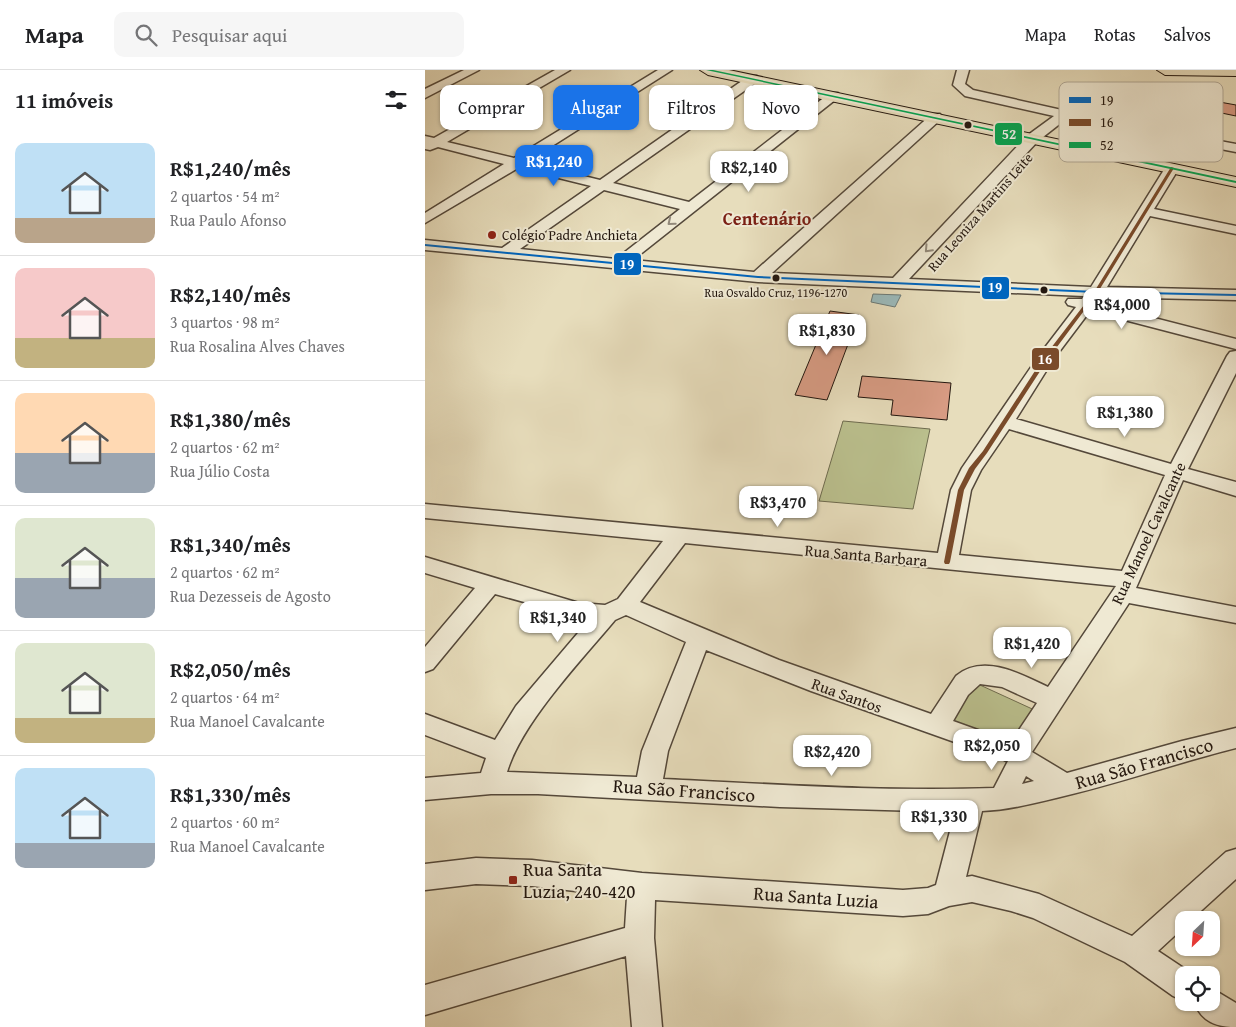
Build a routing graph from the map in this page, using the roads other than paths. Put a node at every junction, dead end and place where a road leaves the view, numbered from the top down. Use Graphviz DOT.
graph roads {
  1 [pos="473,70"];
  2 [pos="551,70"];
  3 [pos="564,70"];
  4 [pos="665,70"];
  5 [pos="708,70"];
  6 [pos="963,70"];
  7 [pos="1165,70"];
  8 [pos="1236,71"];
  9 [pos="753,79"];
  10 [pos="425,94"];
  11 [pos="840,97"];
  12 [pos="1059,114"];
  13 [pos="936,117"];
  14 [pos="1059,119"];
  15 [pos="1041,136"];
  16 [pos="1059,140"];
  17 [pos="428,143"];
  18 [pos="1223,146"];
  19 [pos="1236,148"];
  20 [pos="1147,162"];
  21 [pos="516,163"];
  22 [pos="1172,168"];
  23 [pos="1236,182"];
  24 [pos="601,184"];
  25 [pos="690,206"];
  26 [pos="1144,211"];
  27 [pos="425,219"];
  28 [pos="1236,230"];
  29 [pos="425,245"];
  30 [pos="506,252"];
  31 [pos="627,264"];
  32 [pos="758,277"];
  33 [pos="896,284"];
  34 [pos="917,284"];
  35 [pos="1236,295"];
  36 [pos="1091,298"];
  37 [pos="1236,344"];
  38 [pos="1236,356"];
  39 [pos="1005,422"];
  40 [pos="1177,471"];
  41 [pos="1236,489"];
  42 [pos="426,514"];
  43 [pos="679,536"];
  44 [pos="947,562"];
  45 [pos="425,566"];
  46 [pos="489,586"];
  47 [pos="1125,586"];
  48 [pos="617,609"];
  49 [pos="1236,615"];
  50 [pos="699,639"];
  51 [pos="425,663"];
  52 [pos="1053,700"];
  53 [pos="425,724"];
  54 [pos="937,726"];
  55 [pos="1236,738"];
  56 [pos="501,753"];
  57 [pos="1019,757"];
  58 [pos="491,783"];
  59 [pos="1065,785"];
  60 [pos="648,788"];
  61 [pos="425,789"];
  62 [pos="1004,799"];
  63 [pos="971,801"];
  64 [pos="1236,861"];
  65 [pos="425,877"];
  66 [pos="643,886"];
  67 [pos="948,892"];
  68 [pos="639,938"];
  69 [pos="1135,952"];
  70 [pos="1175,980"];
  71 [pos="425,1000"];
  72 [pos="1220,1010"];
  73 [pos="1236,1021"];
  74 [pos="647,1027"];
  1 -- 10 [label="street"];
  2 -- 17 [label="street"];
  3 -- 17 [label="street"];
  4 -- 21 [label="street"];
  5 -- 9 [label="main road"];
  6 -- 12 [label="street"];
  7 -- 8 [label="main road"];
  9 -- 11 [label="main road"];
  9 -- 24 [label="street"];
  11 -- 13 [label="main road"];
  11 -- 25 [label="street"];
  11 -- 31 [label="street"];
  13 -- 15 [label="main road"];
  13 -- 32 [label="street"];
  14 -- 15 [label="street"];
  15 -- 16 [label="main road"];
  15 -- 33 [label="street, Rua Leoniza Martins Leite, one-way"];
  15 -- 34 [label="street, Rua Leoniza Martins Leite"];
  17 -- 21 [label="street"];
  18 -- 19 [label="street"];
  20 -- 22 [label="main road"];
  21 -- 24 [label="street"];
  21 -- 27 [label="street"];
  22 -- 23 [label="main road"];
  22 -- 26 [label="street"];
  24 -- 25 [label="street"];
  24 -- 30 [label="street"];
  25 -- 31 [label="street, one-way"];
  26 -- 28 [label="street"];
  26 -- 36 [label="street"];
  29 -- 30 [label="street"];
  30 -- 31 [label="street"];
  31 -- 32 [label="street"];
  32 -- 33 [label="street"];
  33 -- 34 [label="street"];
  34 -- 36 [label="street"];
  35 -- 36 [label="street"];
  36 -- 37 [label="street"];
  36 -- 39 [label="street"];
  38 -- 40 [label="street, Rua Manoel Cavalcante"];
  39 -- 40 [label="street"];
  39 -- 44 [label="street"];
  40 -- 41 [label="street"];
  40 -- 47 [label="street, Rua Manoel Cavalcante"];
  42 -- 43 [label="street, Rua Santa Barbara"];
  43 -- 44 [label="street, Rua Santa Barbara"];
  43 -- 48 [label="street"];
  44 -- 47 [label="street, Rua Santa Barbara"];
  45 -- 46 [label="street, Rua Santos"];
  46 -- 48 [label="street, Rua Santos"];
  46 -- 51 [label="street"];
  47 -- 49 [label="street, Rua Santa Barbara"];
  47 -- 52 [label="street, Rua Manoel Cavalcante"];
  48 -- 50 [label="street, Rua Santos"];
  48 -- 56 [label="street"];
  50 -- 54 [label="street, Rua Santos"];
  50 -- 60 [label="street"];
  52 -- 54 [label="street"];
  52 -- 57 [label="street, Rua Manoel Cavalcante"];
  53 -- 56 [label="street"];
  54 -- 57 [label="street, Rua Santos"];
  55 -- 59 [label="street, Rua São Francisco"];
  56 -- 58 [label="street"];
  57 -- 59 [label="street, Rua Santos"];
  57 -- 62 [label="street, Rua Manoel Cavalcante"];
  58 -- 60 [label="street, Rua São Francisco"];
  58 -- 61 [label="street, Rua São Francisco"];
  59 -- 62 [label="street, Rua São Francisco"];
  60 -- 63 [label="street, Rua São Francisco"];
  62 -- 63 [label="street, Rua São Francisco"];
  63 -- 67 [label="street"];
  64 -- 69 [label="street"];
  65 -- 66 [label="street, Rua Santa Luzia"];
  66 -- 67 [label="street, Rua Santa Luzia"];
  66 -- 68 [label="street"];
  67 -- 69 [label="street, Rua Santa Luzia"];
  68 -- 71 [label="street"];
  68 -- 74 [label="street"];
  69 -- 70 [label="street, Rua Santa Luzia"];
  72 -- 73 [label="street"];
}
